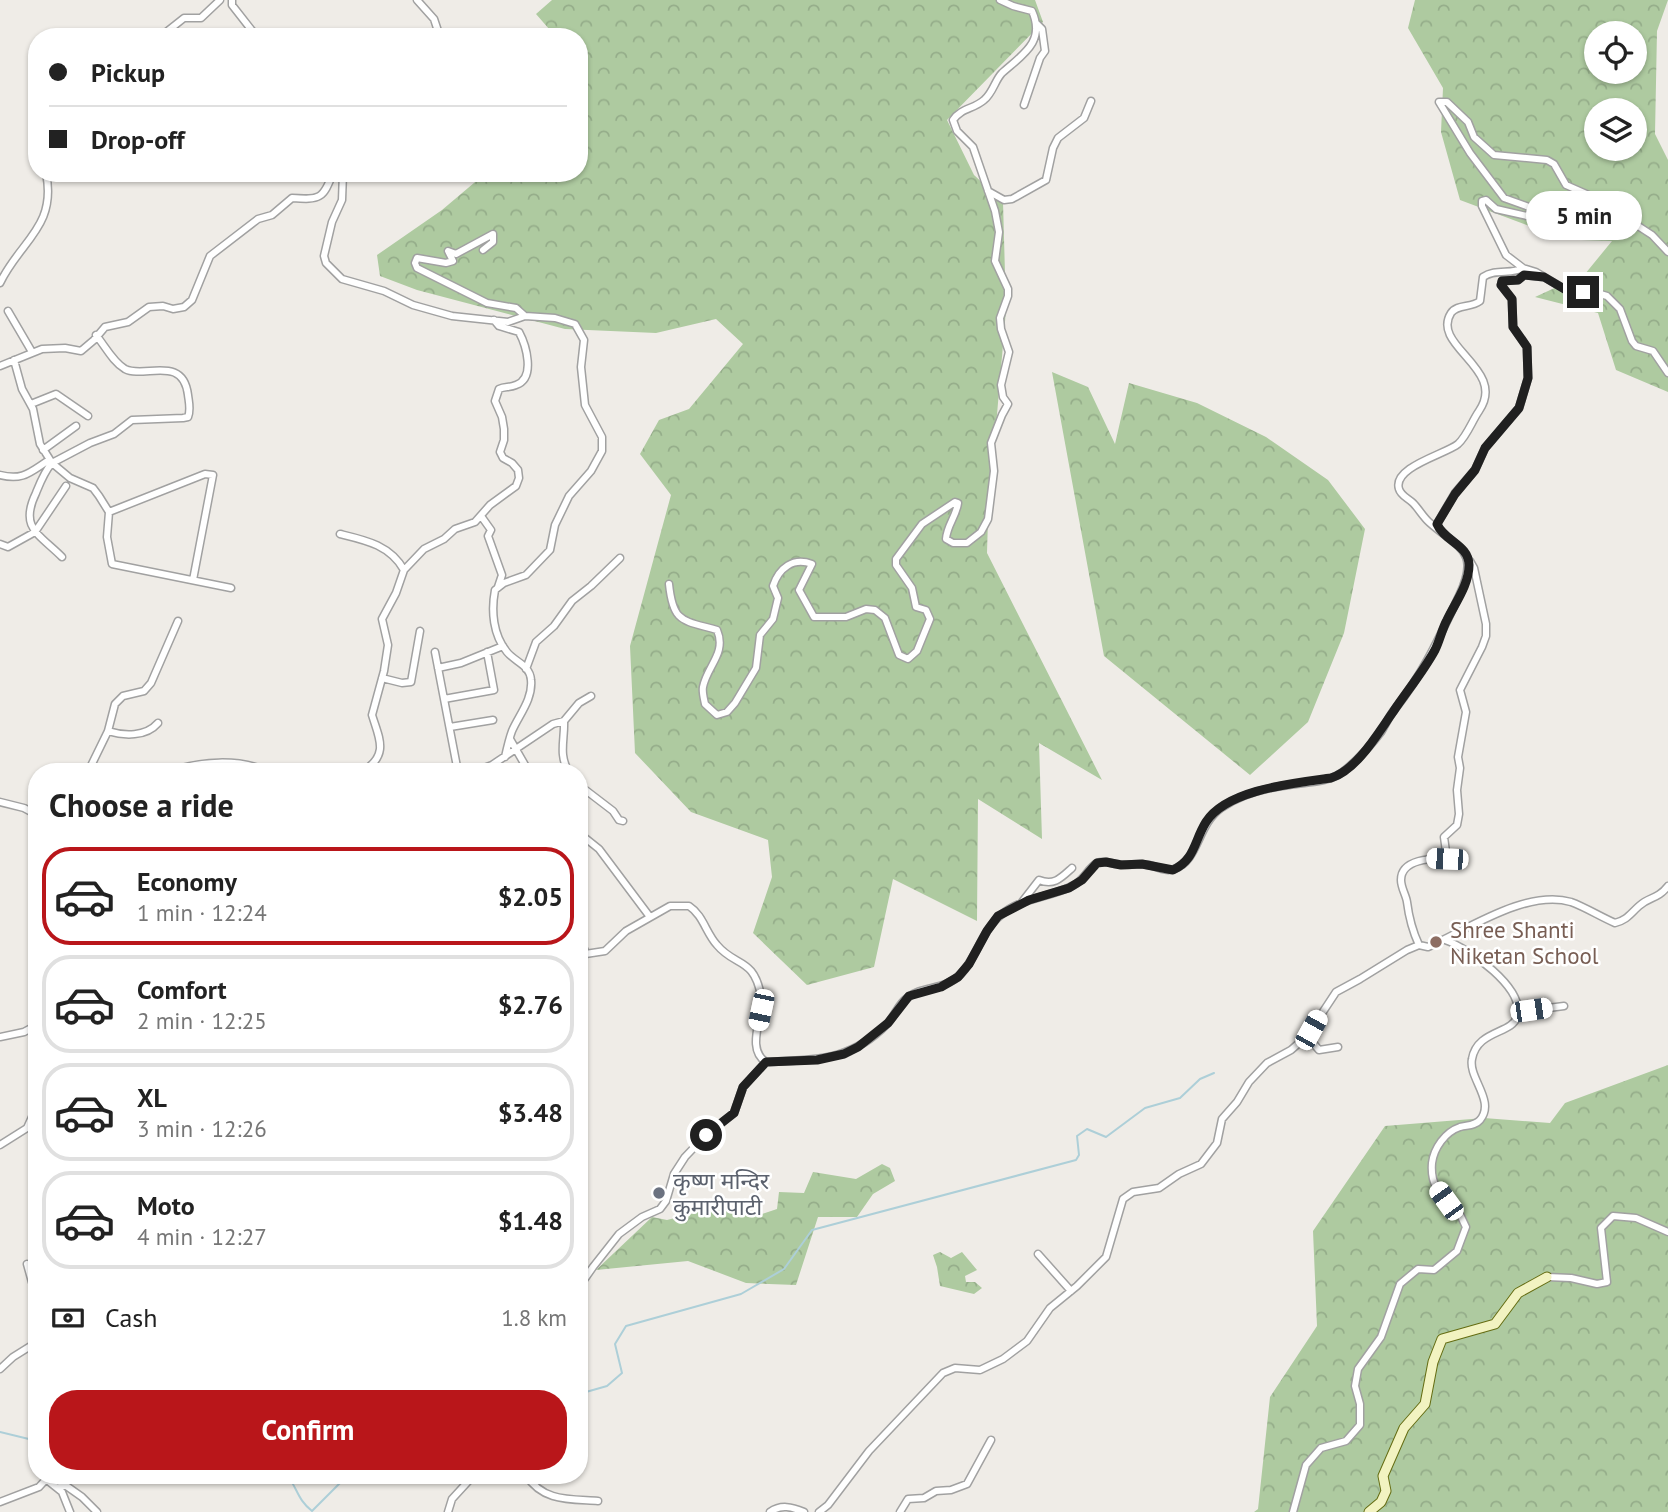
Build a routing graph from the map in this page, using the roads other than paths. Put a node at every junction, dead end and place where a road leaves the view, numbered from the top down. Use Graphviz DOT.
graph roads {
  1 [pos="220,0"];
  2 [pos="232,0"];
  3 [pos="416,0"];
  4 [pos="1000,0"];
  5 [pos="1035,22"];
  6 [pos="171,28"];
  7 [pos="250,28"];
  8 [pos="437,28"];
  9 [pos="1091,101"];
  10 [pos="1024,106"];
  11 [pos="46,182"];
  12 [pos="330,182"];
  13 [pos="343,182"];
  14 [pos="988,191"];
  15 [pos="483,250"];
  16 [pos="1668,251"];
  17 [pos="1523,268"];
  18 [pos="1544,277"];
  19 [pos="0,283"];
  20 [pos="8,311"];
  21 [pos="526,316"];
  22 [pos="494,320"];
  23 [pos="96,335"];
  24 [pos="32,352"];
  25 [pos="14,360"];
  26 [pos="0,366"];
  27 [pos="1668,373"];
  28 [pos="31,404"];
  29 [pos="88,416"];
  30 [pos="76,426"];
  31 [pos="43,450"];
  32 [pos="50,462"];
  33 [pos="0,475"];
  34 [pos="66,486"];
  35 [pos="109,512"];
  36 [pos="481,516"];
  37 [pos="1440,530"];
  38 [pos="35,531"];
  39 [pos="340,534"];
  40 [pos="0,544"];
  41 [pos="1467,556"];
  42 [pos="62,557"];
  43 [pos="620,558"];
  44 [pos="404,570"];
  45 [pos="192,580"];
  46 [pos="669,584"];
  47 [pos="498,587"];
  48 [pos="231,588"];
  49 [pos="178,621"];
  50 [pos="420,631"];
  51 [pos="503,646"];
  52 [pos="435,652"];
  53 [pos="487,652"];
  54 [pos="438,668"];
  55 [pos="526,669"];
  56 [pos="382,678"];
  57 [pos="591,696"];
  58 [pos="444,699"];
  59 [pos="493,720"];
  60 [pos="564,721"];
  61 [pos="158,723"];
  62 [pos="450,727"];
  63 [pos="108,731"];
  64 [pos="510,739"];
  65 [pos="517,749"];
  66 [pos="505,757"];
  67 [pos="92,763"];
  68 [pos="373,763"];
  69 [pos="456,763"];
  70 [pos="497,763"];
  71 [pos="524,763"];
  72 [pos="565,763"];
  73 [pos="588,792"];
  74 [pos="0,802"];
  75 [pos="28,810"];
  76 [pos="624,821"];
  77 [pos="588,840"];
  78 [pos="1072,868"];
  79 [pos="1668,886"];
  80 [pos="1020,904"];
  81 [pos="650,917"];
  82 [pos="1445,940"];
  83 [pos="1419,945"];
  84 [pos="588,953"];
  85 [pos="1564,1006"];
  86 [pos="1517,1012"];
  87 [pos="28,1030"];
  88 [pos="1307,1036"];
  89 [pos="0,1037"];
  90 [pos="1338,1047"];
  91 [pos="766,1062"];
  92 [pos="28,1126"];
  93 [pos="0,1145"];
  94 [pos="1668,1232"];
  95 [pos="1038,1254"];
  96 [pos="27,1264"];
  97 [pos="28,1268"];
  98 [pos="588,1274"];
  99 [pos="1547,1277"];
  100 [pos="1071,1291"];
  101 [pos="28,1348"];
  102 [pos="0,1369"];
  103 [pos="991,1440"];
  104 [pos="40,1484"];
  105 [pos="55,1484"];
  106 [pos="466,1484"];
  107 [pos="532,1484"];
  108 [pos="58,1487"];
  109 [pos="598,1501"];
  110 [pos="0,1502"];
  111 [pos="70,1512"];
  112 [pos="97,1512"];
  113 [pos="448,1512"];
  114 [pos="770,1512"];
  115 [pos="804,1512"];
  116 [pos="821,1512"];
  117 [pos="900,1512"];
  118 [pos="1293,1512"];
  119 [pos="1369,1512"];
  1 -- 6 [label="street"];
  2 -- 7 [label="street"];
  3 -- 8 [label="street"];
  4 -- 5 [label="street"];
  5 -- 10 [label="street"];
  5 -- 14 [label="street"];
  9 -- 14 [label="street"];
  11 -- 19 [label="street"];
  12 -- 23 [label="street"];
  13 -- 22 [label="street"];
  14 -- 46 [label="street"];
  15 -- 21 [label="street"];
  16 -- 17 [label="street"];
  17 -- 18 [label="street"];
  17 -- 37 [label="street"];
  18 -- 27 [label="street"];
  18 -- 37 [label="street"];
  20 -- 24 [label="street"];
  21 -- 22 [label="street"];
  21 -- 47 [label="street"];
  22 -- 36 [label="street"];
  23 -- 24 [label="street"];
  23 -- 32 [label="street"];
  24 -- 25 [label="street"];
  25 -- 26 [label="street"];
  25 -- 28 [label="street"];
  28 -- 29 [label="street"];
  28 -- 31 [label="street"];
  30 -- 31 [label="street"];
  31 -- 32 [label="street"];
  32 -- 33 [label="street"];
  32 -- 35 [label="street"];
  32 -- 38 [label="street"];
  34 -- 38 [label="street"];
  35 -- 45 [label="street"];
  35 -- 45 [label="street"];
  36 -- 44 [label="street"];
  36 -- 47 [label="street"];
  37 -- 41 [label="street"];
  38 -- 40 [label="street"];
  38 -- 42 [label="street"];
  39 -- 44 [label="street"];
  41 -- 80 [label="street"];
  41 -- 83 [label="street"];
  43 -- 55 [label="street"];
  44 -- 56 [label="street"];
  45 -- 48 [label="street"];
  47 -- 51 [label="street"];
  49 -- 63 [label="street"];
  50 -- 56 [label="street"];
  51 -- 53 [label="street"];
  51 -- 55 [label="street"];
  52 -- 54 [label="street"];
  53 -- 54 [label="street"];
  53 -- 58 [label="street"];
  54 -- 58 [label="street"];
  55 -- 64 [label="street"];
  56 -- 68 [label="street"];
  57 -- 60 [label="street"];
  58 -- 62 [label="street"];
  59 -- 62 [label="street"];
  60 -- 65 [label="street"];
  60 -- 72 [label="street"];
  61 -- 63 [label="street"];
  62 -- 69 [label="street"];
  63 -- 67 [label="street"];
  64 -- 65 [label="street"];
  64 -- 66 [label="street"];
  65 -- 66 [label="street"];
  65 -- 71 [label="street"];
  66 -- 70 [label="street"];
  73 -- 76 [label="street"];
  74 -- 75 [label="street"];
  77 -- 81 [label="street"];
  78 -- 80 [label="street"];
  79 -- 82 [label="street"];
  80 -- 91 [label="street"];
  81 -- 84 [label="street"];
  81 -- 91 [label="street"];
  82 -- 83 [label="street"];
  82 -- 86 [label="street"];
  83 -- 88 [label="street"];
  85 -- 86 [label="street"];
  86 -- 118 [label="street"];
  87 -- 89 [label="street"];
  88 -- 90 [label="street"];
  88 -- 100 [label="street"];
  91 -- 98 [label="street"];
  92 -- 93 [label="street"];
  94 -- 99 [label="street"];
  95 -- 100 [label="street"];
  96 -- 97 [label="street"];
  99 -- 119 [label="main road"];
  100 -- 116 [label="street"];
  101 -- 102 [label="street"];
  103 -- 117 [label="street"];
  104 -- 110 [label="street"];
  105 -- 108 [label="street"];
  106 -- 113 [label="street"];
  107 -- 109 [label="street"];
  108 -- 111 [label="street"];
  108 -- 112 [label="street"];
  114 -- 115 [label="street"];
}
